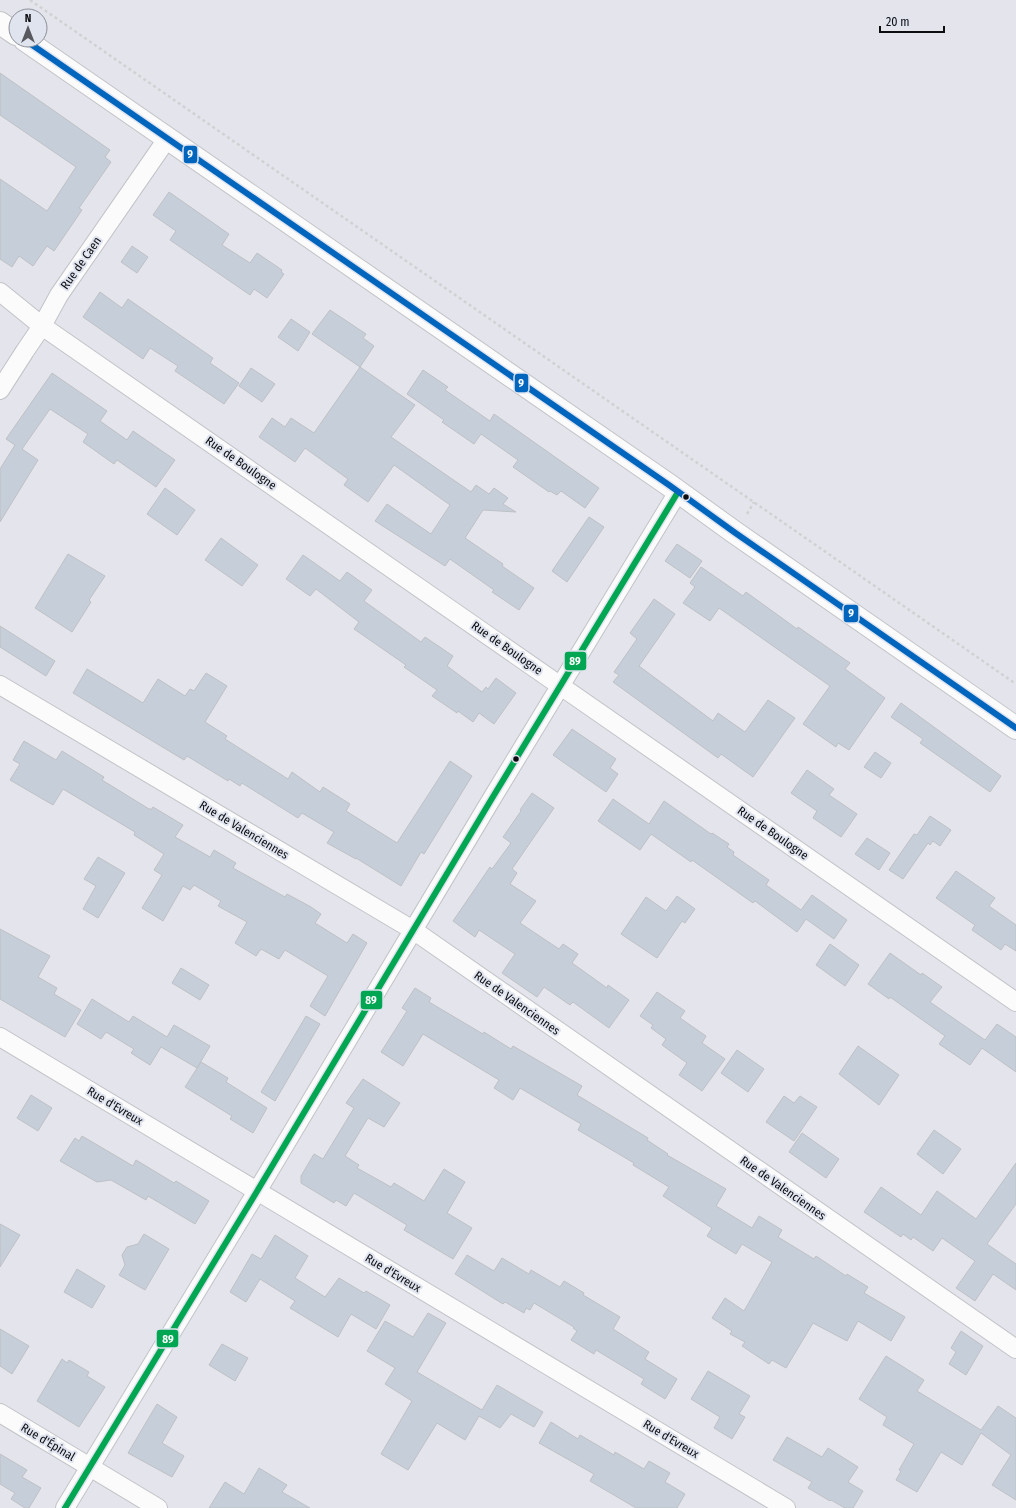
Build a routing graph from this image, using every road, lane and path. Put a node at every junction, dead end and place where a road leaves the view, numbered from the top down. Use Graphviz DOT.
graph roads {
  1 [pos="30,0"];
  2 [pos="36,48"];
  3 [pos="167,139"];
  4 [pos="0,292"];
  5 [pos="42,326"];
  6 [pos="0,390"];
  7 [pos="678,492"];
  8 [pos="1016,684"];
  9 [pos="0,685"];
  10 [pos="560,685"];
  11 [pos="1016,728"];
  12 [pos="413,930"];
  13 [pos="1016,1002"];
  14 [pos="0,1037"];
  15 [pos="257,1191"];
  16 [pos="1016,1349"];
  17 [pos="0,1413"];
  18 [pos="90,1467"];
  19 [pos="65,1508"];
  20 [pos="158,1508"];
  21 [pos="786,1508"];
  1 -- 8 [label="path"];
  2 -- 3 [label="street"];
  3 -- 5 [label="street, Rue de Caen"];
  3 -- 7 [label="street"];
  4 -- 5 [label="street, Rue de Boulogne"];
  5 -- 6 [label="street, Rue de Caen"];
  5 -- 10 [label="street, Rue de Boulogne"];
  7 -- 10 [label="street"];
  7 -- 11 [label="street"];
  9 -- 12 [label="street, Rue de Valenciennes"];
  10 -- 12 [label="street"];
  10 -- 13 [label="street, Rue de Boulogne"];
  12 -- 15 [label="street"];
  12 -- 16 [label="street, Rue de Valenciennes"];
  14 -- 15 [label="street, Rue d'Evreux"];
  15 -- 18 [label="street"];
  15 -- 21 [label="street, Rue d'Evreux"];
  17 -- 18 [label="street, Rue d'Épinal"];
  18 -- 19 [label="street"];
  18 -- 20 [label="street, Rue d'Épinal"];
}
